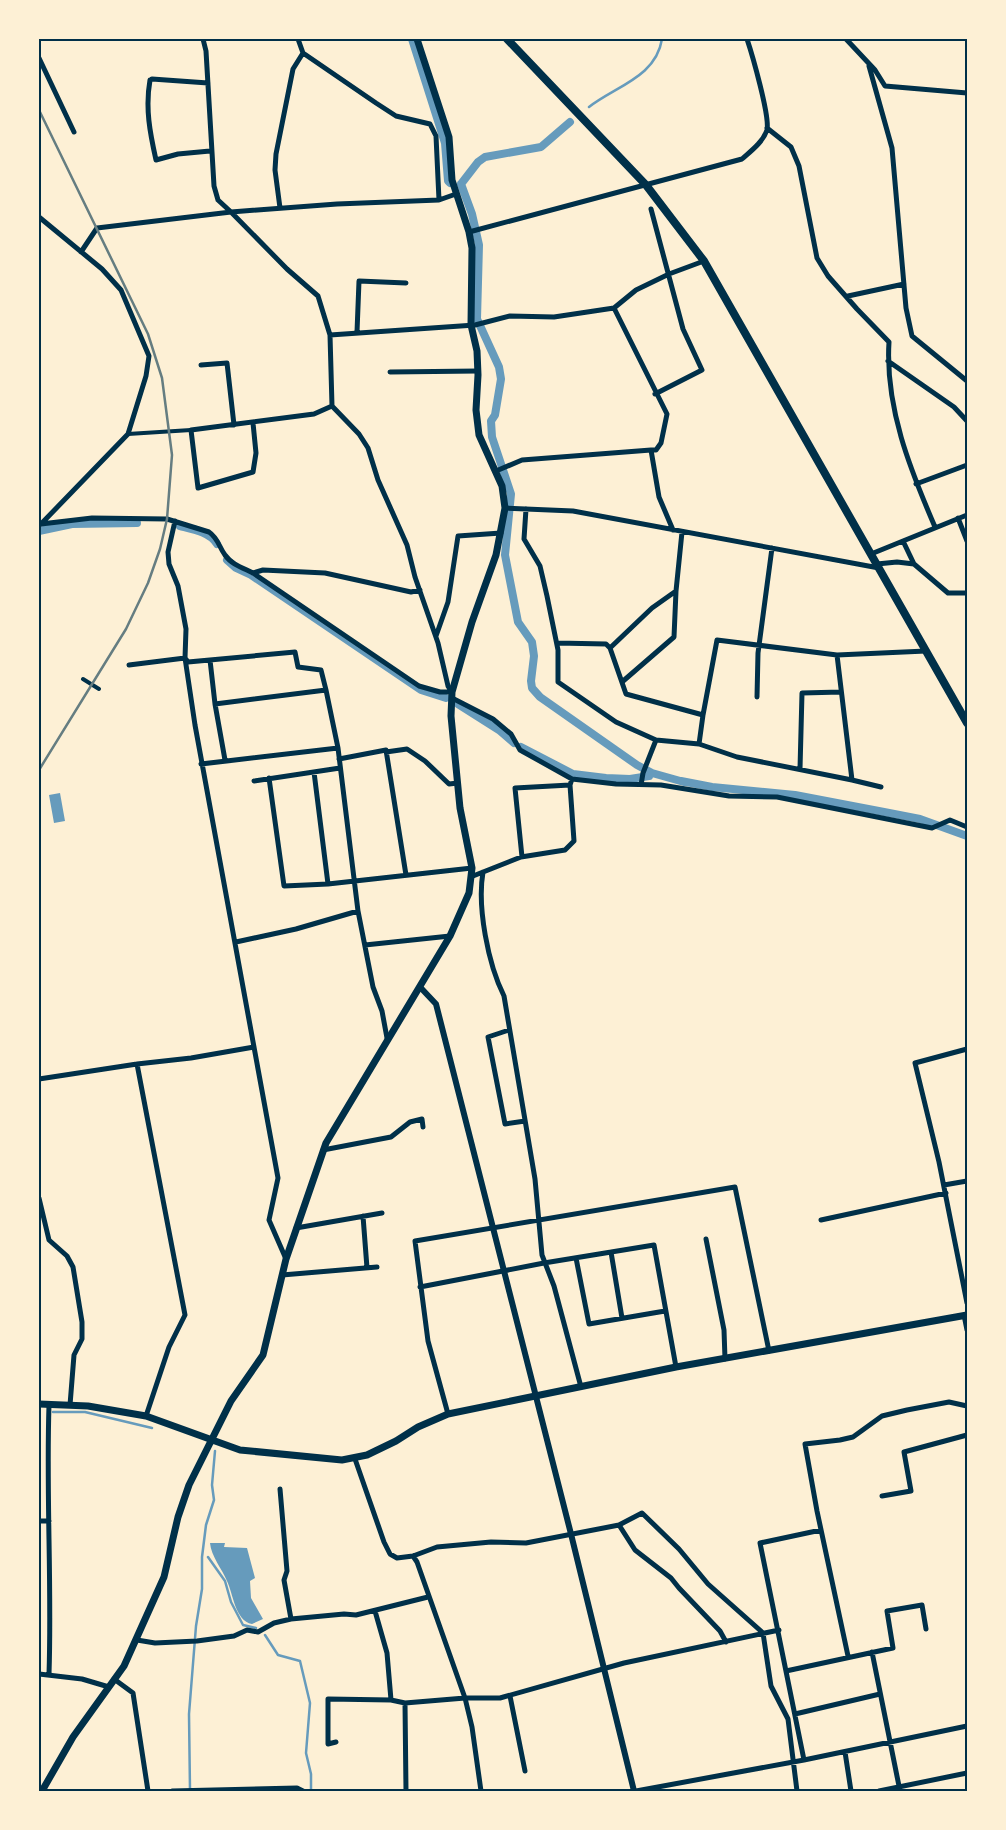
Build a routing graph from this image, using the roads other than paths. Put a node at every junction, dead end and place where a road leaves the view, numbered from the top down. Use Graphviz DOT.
graph roads {
  1 [pos="203,39"];
  2 [pos="298,39"];
  3 [pos="417,39"];
  4 [pos="507,39"];
  5 [pos="747,39"];
  6 [pos="846,39"];
  7 [pos="303,54"];
  8 [pos="39,58"];
  9 [pos="869,66"];
  10 [pos="208,83"];
  11 [pos="967,93"];
  12 [pos="767,128"];
  13 [pos="74,132"];
  14 [pos="210,152"];
  15 [pos="646,185"];
  16 [pos="456,194"];
  17 [pos="439,200"];
  18 [pos="280,208"];
  19 [pos="651,209"];
  20 [pos="232,212"];
  21 [pos="39,217"];
  22 [pos="471,231"];
  23 [pos="82,252"];
  24 [pos="704,262"];
  25 [pos="669,274"];
  26 [pos="406,283"];
  27 [pos="904,284"];
  28 [pos="848,296"];
  29 [pos="614,308"];
  30 [pos="473,325"];
  31 [pos="357,332"];
  32 [pos="330,335"];
  33 [pos="888,361"];
  34 [pos="201,365"];
  35 [pos="478,371"];
  36 [pos="390,372"];
  37 [pos="967,381"];
  38 [pos="655,394"];
  39 [pos="332,406"];
  40 [pos="967,421"];
  41 [pos="253,423"];
  42 [pos="234,425"];
  43 [pos="191,430"];
  44 [pos="128,434"];
  45 [pos="651,450"];
  46 [pos="967,464"];
  47 [pos="498,470"];
  48 [pos="916,484"];
  49 [pos="506,508"];
  50 [pos="526,509"];
  51 [pos="967,514"];
  52 [pos="958,518"];
  53 [pos="175,521"];
  54 [pos="40,524"];
  55 [pos="935,528"];
  56 [pos="673,530"];
  57 [pos="682,532"];
  58 [pos="501,533"];
  59 [pos="904,541"];
  60 [pos="967,542"];
  61 [pos="772,548"];
  62 [pos="871,554"];
  63 [pos="914,564"];
  64 [pos="878,566"];
  65 [pos="252,573"];
  66 [pos="420,590"];
  67 [pos="676,592"];
  68 [pos="967,593"];
  69 [pos="436,637"];
  70 [pos="556,643"];
  71 [pos="759,647"];
  72 [pos="610,648"];
  73 [pos="926,651"];
  74 [pos="838,655"];
  75 [pos="184,658"];
  76 [pos="210,660"];
  77 [pos="128,666"];
  78 [pos="84,679"];
  79 [pos="622,682"];
  80 [pos="99,689"];
  81 [pos="326,690"];
  82 [pos="841,692"];
  83 [pos="452,695"];
  84 [pos="757,697"];
  85 [pos="215,704"];
  86 [pos="702,715"];
  87 [pos="967,722"];
  88 [pos="656,740"];
  89 [pos="699,744"];
  90 [pos="338,748"];
  91 [pos="386,752"];
  92 [pos="339,759"];
  93 [pos="224,760"];
  94 [pos="201,764"];
  95 [pos="340,768"];
  96 [pos="800,769"];
  97 [pos="314,772"];
  98 [pos="643,776"];
  99 [pos="269,778"];
  100 [pos="852,780"];
  101 [pos="254,781"];
  102 [pos="571,782"];
  103 [pos="458,783"];
  104 [pos="881,787"];
  105 [pos="967,827"];
  106 [pos="522,857"];
  107 [pos="472,868"];
  108 [pos="483,872"];
  109 [pos="406,875"];
  110 [pos="473,876"];
  111 [pos="354,881"];
  112 [pos="328,884"];
  113 [pos="358,911"];
  114 [pos="450,936"];
  115 [pos="236,942"];
  116 [pos="365,945"];
  117 [pos="420,988"];
  118 [pos="510,1030"];
  119 [pos="388,1038"];
  120 [pos="254,1047"];
  121 [pos="967,1049"];
  122 [pos="137,1064"];
  123 [pos="39,1079"];
  124 [pos="525,1121"];
  125 [pos="423,1126"];
  126 [pos="323,1150"];
  127 [pos="967,1181"];
  128 [pos="944,1185"];
  129 [pos="946,1193"];
  130 [pos="39,1198"];
  131 [pos="382,1213"];
  132 [pos="363,1216"];
  133 [pos="539,1218"];
  134 [pos="821,1220"];
  135 [pos="296,1228"];
  136 [pos="494,1228"];
  137 [pos="706,1240"];
  138 [pos="611,1252"];
  139 [pos="576,1258"];
  140 [pos="286,1259"];
  141 [pos="544,1263"];
  142 [pos="377,1267"];
  143 [pos="366,1268"];
  144 [pos="504,1271"];
  145 [pos="282,1275"];
  146 [pos="420,1287"];
  147 [pos="967,1303"];
  148 [pos="665,1311"];
  149 [pos="966,1315"];
  150 [pos="622,1318"];
  151 [pos="967,1330"];
  152 [pos="769,1352"];
  153 [pos="725,1359"];
  154 [pos="676,1367"];
  155 [pos="581,1387"];
  156 [pos="537,1397"];
  157 [pos="39,1404"];
  158 [pos="49,1405"];
  159 [pos="70,1406"];
  160 [pos="967,1406"];
  161 [pos="448,1414"];
  162 [pos="146,1416"];
  163 [pos="967,1435"];
  164 [pos="212,1438"];
  165 [pos="355,1459"];
  166 [pos="280,1488"];
  167 [pos="882,1496"];
  168 [pos="49,1520"];
  169 [pos="39,1521"];
  170 [pos="619,1525"];
  171 [pos="821,1530"];
  172 [pos="571,1534"];
  173 [pos="413,1556"];
  174 [pos="428,1598"];
  175 [pos="375,1611"];
  176 [pos="291,1619"];
  177 [pos="926,1629"];
  178 [pos="779,1630"];
  179 [pos="763,1633"];
  180 [pos="137,1640"];
  181 [pos="726,1642"];
  182 [pos="872,1652"];
  183 [pos="848,1656"];
  184 [pos="604,1669"];
  185 [pos="786,1671"];
  186 [pos="39,1674"];
  187 [pos="49,1674"];
  188 [pos="114,1679"];
  189 [pos="109,1687"];
  190 [pos="880,1694"];
  191 [pos="510,1696"];
  192 [pos="465,1698"];
  193 [pos="391,1700"];
  194 [pos="405,1703"];
  195 [pos="795,1714"];
  196 [pos="967,1726"];
  197 [pos="336,1742"];
  198 [pos="890,1742"];
  199 [pos="845,1752"];
  200 [pos="804,1760"];
  201 [pos="792,1762"];
  202 [pos="525,1771"];
  203 [pos="967,1773"];
  204 [pos="900,1789"];
  205 [pos="187,1790"];
  206 [pos="42,1791"];
  207 [pos="148,1791"];
  208 [pos="172,1791"];
  209 [pos="303,1791"];
  210 [pos="406,1791"];
  211 [pos="481,1791"];
  212 [pos="635,1791"];
  213 [pos="797,1791"];
  214 [pos="851,1791"];
  215 [pos="879,1791"];
  1 -- 10 [label="street"];
  2 -- 7 [label="street"];
  3 -- 16 [label="main road"];
  4 -- 15 [label="highway"];
  5 -- 12 [label="street"];
  6 -- 9 [label="street"];
  7 -- 17 [label="street"];
  7 -- 18 [label="street"];
  8 -- 13 [label="street"];
  9 -- 11 [label="street"];
  9 -- 27 [label="street"];
  10 -- 14 [label="street"];
  10 -- 14 [label="street"];
  12 -- 15 [label="street"];
  12 -- 28 [label="street"];
  14 -- 20 [label="street"];
  15 -- 22 [label="street"];
  15 -- 24 [label="highway"];
  16 -- 17 [label="street"];
  16 -- 22 [label="main road"];
  17 -- 18 [label="street"];
  18 -- 20 [label="street"];
  19 -- 25 [label="street"];
  20 -- 23 [label="street"];
  20 -- 32 [label="street"];
  21 -- 23 [label="street"];
  22 -- 30 [label="main road"];
  23 -- 44 [label="street"];
  24 -- 25 [label="street"];
  24 -- 62 [label="highway"];
  25 -- 29 [label="street"];
  25 -- 38 [label="street"];
  26 -- 31 [label="street"];
  27 -- 28 [label="street"];
  27 -- 37 [label="street"];
  28 -- 33 [label="street"];
  29 -- 30 [label="street"];
  29 -- 38 [label="street"];
  30 -- 31 [label="street"];
  30 -- 35 [label="main road"];
  31 -- 32 [label="street"];
  32 -- 39 [label="street"];
  33 -- 40 [label="street"];
  33 -- 48 [label="street"];
  34 -- 42 [label="street"];
  35 -- 36 [label="street"];
  35 -- 47 [label="main road"];
  38 -- 45 [label="street"];
  39 -- 41 [label="street"];
  39 -- 66 [label="street"];
  41 -- 42 [label="street"];
  41 -- 43 [label="street"];
  42 -- 43 [label="street"];
  43 -- 44 [label="street"];
  44 -- 54 [label="street"];
  45 -- 47 [label="street"];
  45 -- 56 [label="street"];
  46 -- 48 [label="street"];
  47 -- 49 [label="main road"];
  48 -- 55 [label="street"];
  49 -- 50 [label="street"];
  49 -- 58 [label="main road"];
  50 -- 56 [label="street"];
  50 -- 70 [label="street"];
  51 -- 52 [label="street"];
  52 -- 55 [label="street"];
  52 -- 60 [label="street"];
  53 -- 54 [label="street"];
  53 -- 65 [label="street"];
  53 -- 75 [label="street"];
  55 -- 59 [label="street"];
  56 -- 57 [label="street"];
  57 -- 61 [label="street"];
  57 -- 67 [label="street"];
  58 -- 69 [label="street"];
  58 -- 83 [label="main road"];
  59 -- 62 [label="street"];
  59 -- 63 [label="street"];
  61 -- 64 [label="street"];
  61 -- 71 [label="street"];
  62 -- 64 [label="highway"];
  63 -- 64 [label="street"];
  63 -- 68 [label="street"];
  64 -- 73 [label="highway"];
  65 -- 66 [label="street"];
  65 -- 83 [label="street"];
  66 -- 69 [label="street"];
  67 -- 72 [label="street"];
  67 -- 79 [label="street"];
  69 -- 83 [label="street"];
  70 -- 72 [label="street"];
  70 -- 88 [label="street"];
  71 -- 74 [label="street"];
  71 -- 84 [label="street"];
  71 -- 86 [label="street"];
  72 -- 79 [label="street"];
  73 -- 74 [label="street"];
  73 -- 87 [label="highway"];
  74 -- 82 [label="street"];
  75 -- 76 [label="street"];
  75 -- 77 [label="street"];
  75 -- 94 [label="street"];
  76 -- 81 [label="street"];
  76 -- 85 [label="street"];
  78 -- 80 [label="street"];
  79 -- 86 [label="street"];
  81 -- 85 [label="street"];
  81 -- 90 [label="street"];
  82 -- 96 [label="street"];
  82 -- 100 [label="street"];
  83 -- 102 [label="street"];
  83 -- 103 [label="main road"];
  85 -- 93 [label="street"];
  86 -- 89 [label="street"];
  88 -- 89 [label="street"];
  88 -- 98 [label="street"];
  89 -- 96 [label="street"];
  90 -- 92 [label="street"];
  90 -- 93 [label="street"];
  91 -- 92 [label="street"];
  91 -- 103 [label="street"];
  91 -- 109 [label="street"];
  92 -- 95 [label="street"];
  93 -- 94 [label="street"];
  94 -- 115 [label="street"];
  95 -- 97 [label="street"];
  95 -- 111 [label="street"];
  96 -- 100 [label="street"];
  97 -- 99 [label="street"];
  97 -- 112 [label="street"];
  98 -- 102 [label="street"];
  98 -- 105 [label="street"];
  99 -- 101 [label="street"];
  99 -- 112 [label="street"];
  100 -- 104 [label="street"];
  102 -- 106 [label="street"];
  102 -- 106 [label="street"];
  103 -- 107 [label="main road"];
  106 -- 108 [label="street"];
  107 -- 109 [label="street"];
  107 -- 110 [label="main road"];
  108 -- 110 [label="street"];
  108 -- 118 [label="street"];
  109 -- 111 [label="street"];
  110 -- 114 [label="main road"];
  111 -- 112 [label="street"];
  111 -- 113 [label="street"];
  113 -- 115 [label="street"];
  113 -- 116 [label="street"];
  114 -- 116 [label="street"];
  114 -- 117 [label="main road"];
  115 -- 120 [label="street"];
  116 -- 119 [label="street"];
  117 -- 119 [label="main road"];
  117 -- 136 [label="street"];
  118 -- 124 [label="street"];
  118 -- 124 [label="street"];
  119 -- 126 [label="main road"];
  120 -- 122 [label="street"];
  120 -- 140 [label="street"];
  121 -- 128 [label="street"];
  122 -- 123 [label="street"];
  122 -- 162 [label="street"];
  124 -- 133 [label="street"];
  125 -- 126 [label="street"];
  126 -- 135 [label="main road"];
  127 -- 128 [label="street"];
  128 -- 129 [label="street"];
  129 -- 134 [label="street"];
  129 -- 147 [label="street"];
  130 -- 159 [label="street"];
  131 -- 132 [label="street"];
  132 -- 135 [label="street"];
  132 -- 143 [label="street"];
  133 -- 136 [label="street"];
  133 -- 141 [label="street"];
  133 -- 152 [label="street"];
  135 -- 140 [label="main road"];
  136 -- 144 [label="street"];
  136 -- 146 [label="street"];
  137 -- 153 [label="street"];
  138 -- 139 [label="street"];
  138 -- 148 [label="street"];
  138 -- 150 [label="street"];
  139 -- 141 [label="street"];
  139 -- 150 [label="street"];
  140 -- 145 [label="main road"];
  141 -- 144 [label="street"];
  141 -- 155 [label="street"];
  142 -- 143 [label="street"];
  143 -- 145 [label="street"];
  144 -- 146 [label="street"];
  144 -- 156 [label="street"];
  145 -- 164 [label="main road"];
  146 -- 161 [label="street"];
  148 -- 150 [label="street"];
  148 -- 154 [label="street"];
  149 -- 151 [label="street"];
  149 -- 152 [label="main road"];
  152 -- 153 [label="main road"];
  153 -- 154 [label="main road"];
  154 -- 155 [label="main road"];
  155 -- 156 [label="main road"];
  156 -- 161 [label="main road"];
  156 -- 172 [label="street"];
  157 -- 158 [label="main road"];
  158 -- 159 [label="main road"];
  158 -- 168 [label="street"];
  159 -- 162 [label="main road"];
  160 -- 171 [label="street"];
  161 -- 165 [label="main road"];
  162 -- 164 [label="main road"];
  163 -- 167 [label="street"];
  164 -- 165 [label="main road"];
  164 -- 180 [label="main road"];
  165 -- 173 [label="street"];
  166 -- 176 [label="street"];
  168 -- 169 [label="street"];
  168 -- 187 [label="street"];
  170 -- 172 [label="street"];
  170 -- 179 [label="street"];
  170 -- 181 [label="street"];
  171 -- 178 [label="street"];
  171 -- 183 [label="street"];
  172 -- 173 [label="street"];
  172 -- 184 [label="street"];
  173 -- 174 [label="street"];
  174 -- 175 [label="street"];
  174 -- 192 [label="street"];
  175 -- 176 [label="street"];
  175 -- 193 [label="street"];
  176 -- 180 [label="street"];
  177 -- 182 [label="street"];
  178 -- 179 [label="street"];
  178 -- 185 [label="street"];
  179 -- 181 [label="street"];
  179 -- 201 [label="street"];
  180 -- 188 [label="main road"];
  181 -- 184 [label="street"];
  182 -- 183 [label="street"];
  182 -- 190 [label="street"];
  183 -- 185 [label="street"];
  184 -- 191 [label="street"];
  184 -- 212 [label="street"];
  185 -- 195 [label="street"];
  186 -- 187 [label="street"];
  187 -- 189 [label="street"];
  188 -- 189 [label="main road"];
  188 -- 207 [label="street"];
  189 -- 206 [label="main road"];
  190 -- 195 [label="street"];
  190 -- 198 [label="street"];
  191 -- 192 [label="street"];
  191 -- 202 [label="street"];
  192 -- 194 [label="street"];
  192 -- 211 [label="street"];
  193 -- 194 [label="street"];
  193 -- 197 [label="street"];
  194 -- 210 [label="street"];
  195 -- 200 [label="street"];
  196 -- 198 [label="street"];
  198 -- 199 [label="street"];
  198 -- 204 [label="street"];
  199 -- 200 [label="street"];
  199 -- 214 [label="street"];
  200 -- 201 [label="street"];
  201 -- 212 [label="street"];
  201 -- 213 [label="street"];
  203 -- 204 [label="street"];
  204 -- 215 [label="street"];
  205 -- 208 [label="street"];
  205 -- 209 [label="street"];
}
